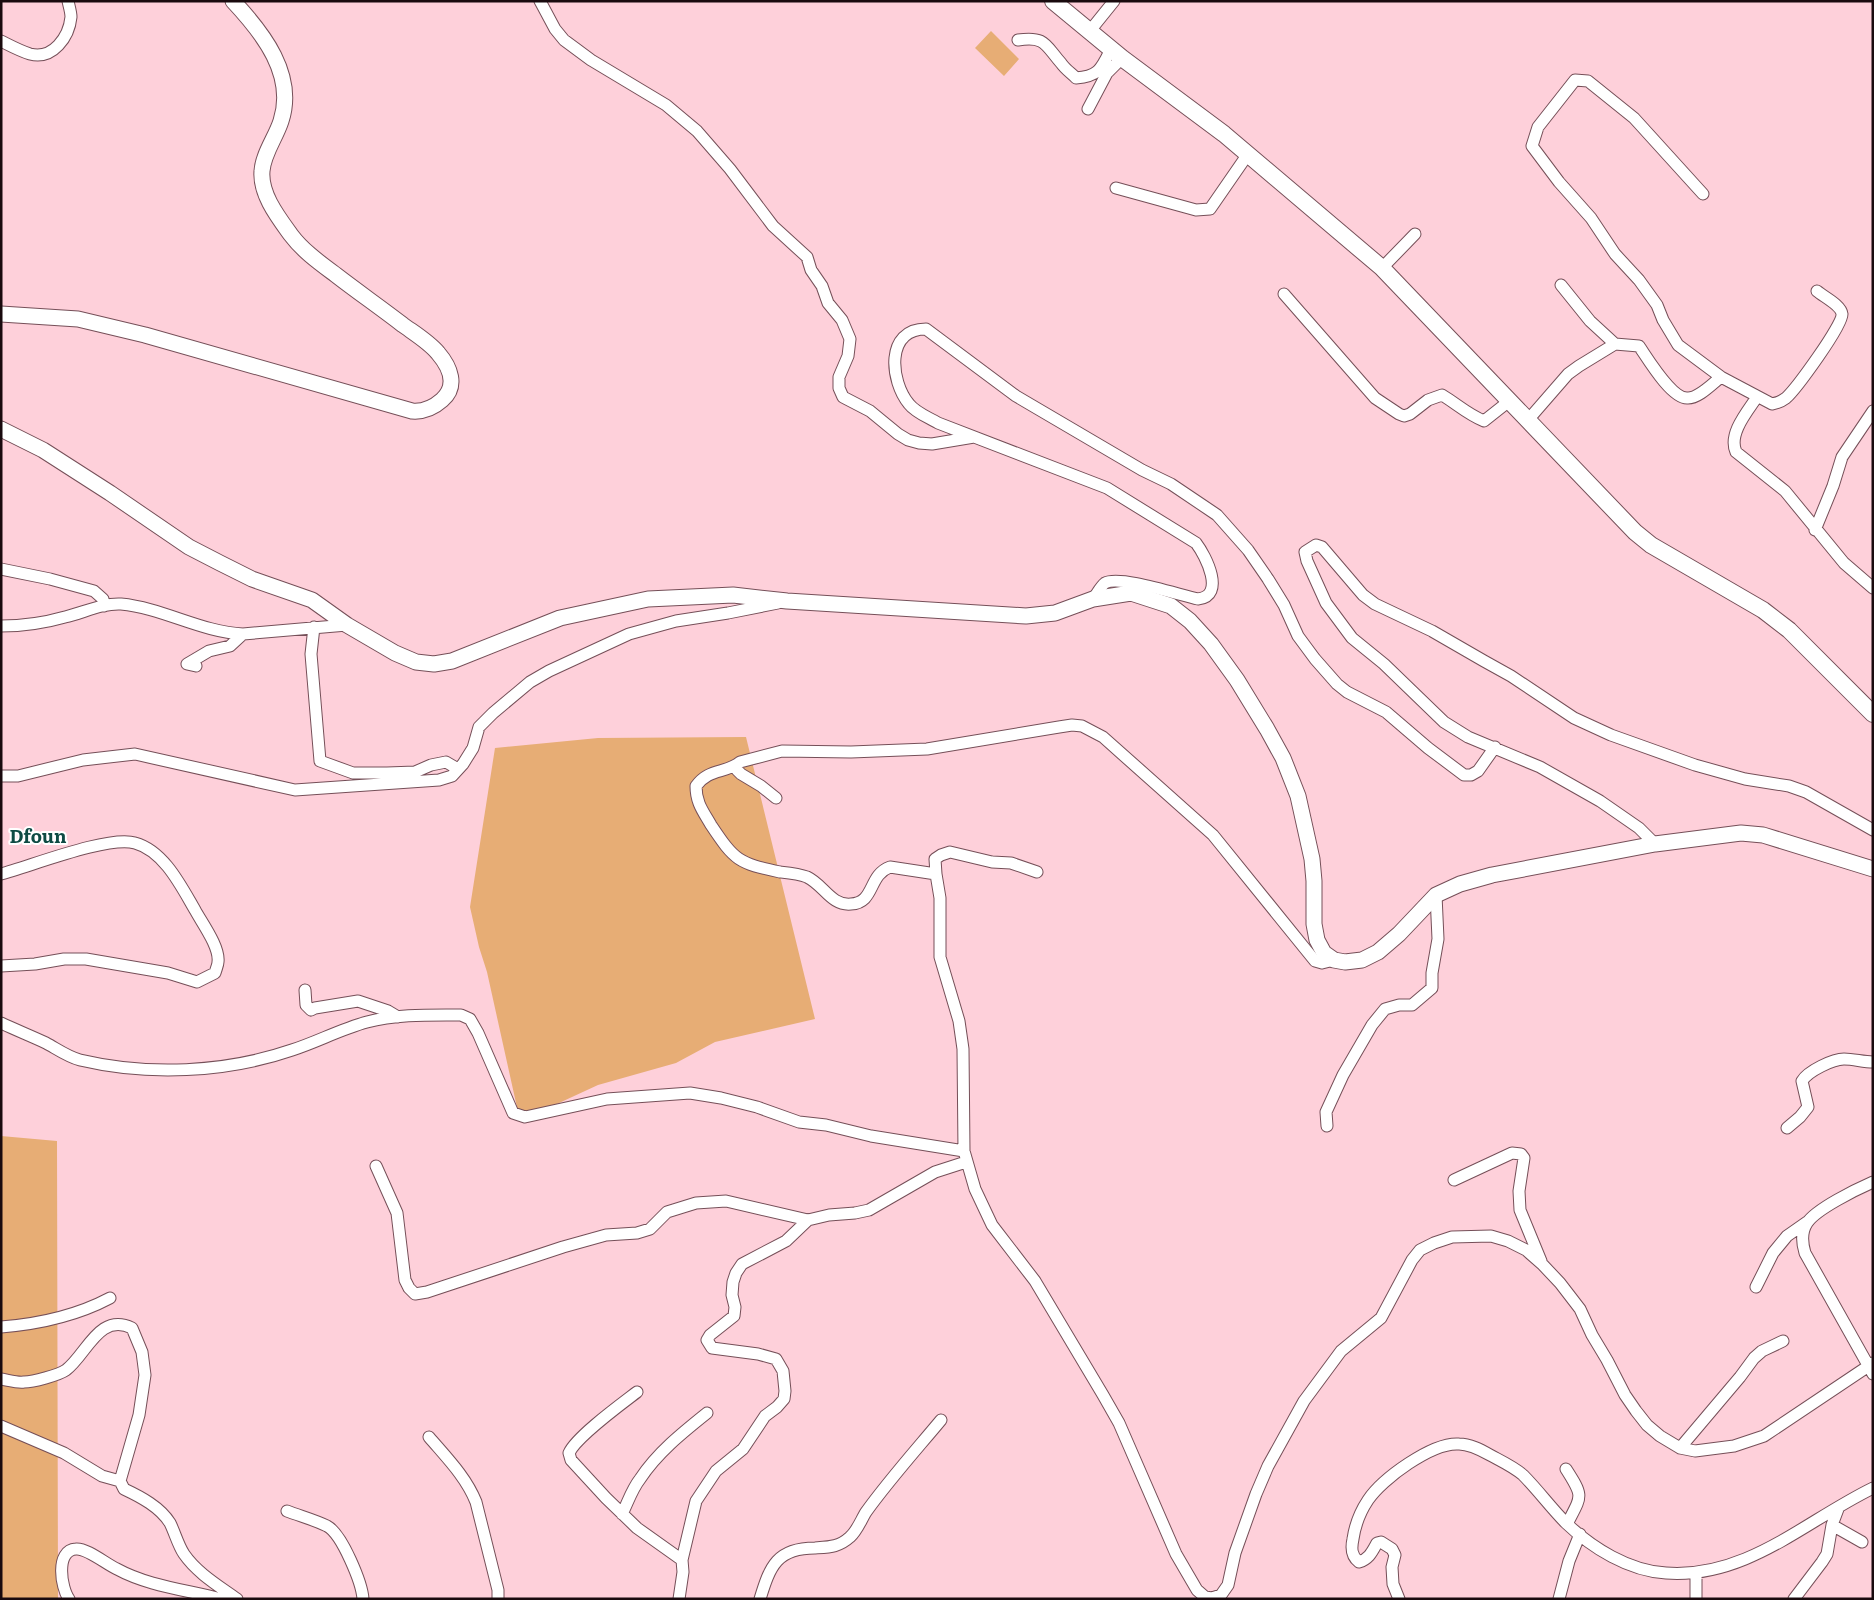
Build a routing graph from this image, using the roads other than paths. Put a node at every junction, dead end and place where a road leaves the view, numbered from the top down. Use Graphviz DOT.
graph roads {
  1 [pos="68,1"];
  2 [pos="233,1"];
  3 [pos="540,1"];
  4 [pos="1053,1"];
  5 [pos="1114,1"];
  6 [pos="1089,32"];
  7 [pos="1018,40"];
  8 [pos="1,41"];
  9 [pos="1117,54"];
  10 [pos="1088,109"];
  11 [pos="1248,154"];
  12 [pos="1116,188"];
  13 [pos="1703,194"];
  14 [pos="1416,234"];
  15 [pos="1382,268"];
  16 [pos="1561,285"];
  17 [pos="1817,291"];
  18 [pos="1284,294"];
  19 [pos="1,314"];
  20 [pos="1615,344"];
  21 [pos="1721,377"];
  22 [pos="1756,397"];
  23 [pos="1508,402"];
  24 [pos="1873,411"];
  25 [pos="1528,420"];
  26 [pos="1,429"];
  27 [pos="975,437"];
  28 [pos="1815,530"];
  29 [pos="1,569"];
  30 [pos="1873,588"];
  31 [pos="1093,599"];
  32 [pos="787,601"];
  33 [pos="104,606"];
  34 [pos="347,625"];
  35 [pos="1,626"];
  36 [pos="314,627"];
  37 [pos="243,634"];
  38 [pos="196,666"];
  39 [pos="1873,714"];
  40 [pos="1495,747"];
  41 [pos="736,765"];
  42 [pos="458,769"];
  43 [pos="1,776"];
  44 [pos="776,798"];
  45 [pos="1873,830"];
  46 [pos="1655,844"];
  47 [pos="1873,869"];
  48 [pos="1037,872"];
  49 [pos="1,874"];
  50 [pos="936,874"];
  51 [pos="1436,895"];
  52 [pos="1334,960"];
  53 [pos="1,966"];
  54 [pos="305,990"];
  55 [pos="398,1017"];
  56 [pos="1,1023"];
  57 [pos="1873,1062"];
  58 [pos="1327,1126"];
  59 [pos="1787,1128"];
  60 [pos="965,1157"];
  61 [pos="376,1166"];
  62 [pos="1454,1180"];
  63 [pos="1872,1184"];
  64 [pos="808,1220"];
  65 [pos="1807,1222"];
  66 [pos="1543,1265"];
  67 [pos="1756,1287"];
  68 [pos="110,1298"];
  69 [pos="1,1327"];
  70 [pos="1783,1341"];
  71 [pos="1871,1368"];
  72 [pos="1,1378"];
  73 [pos="636,1392"];
  74 [pos="706,1414"];
  75 [pos="941,1420"];
  76 [pos="1,1426"];
  77 [pos="429,1438"];
  78 [pos="1680,1448"];
  79 [pos="1566,1469"];
  80 [pos="120,1481"];
  81 [pos="1873,1488"];
  82 [pos="1838,1509"];
  83 [pos="287,1510"];
  84 [pos="622,1514"];
  85 [pos="1567,1524"];
  86 [pos="1832,1525"];
  87 [pos="1580,1534"];
  88 [pos="1862,1542"];
  89 [pos="682,1560"];
  90 [pos="1696,1572"];
  91 [pos="69,1599"];
  92 [pos="221,1599"];
  93 [pos="237,1599"];
  94 [pos="363,1599"];
  95 [pos="498,1599"];
  96 [pos="679,1599"];
  97 [pos="760,1599"];
  98 [pos="1399,1599"];
  99 [pos="1559,1599"];
  100 [pos="1696,1599"];
  101 [pos="1794,1599"];
  1 -- 8 [label="street"];
  2 -- 19 [label="street"];
  3 -- 27 [label="street"];
  4 -- 6 [label="main road"];
  5 -- 6 [label="street"];
  6 -- 9 [label="main road"];
  7 -- 9 [label="street"];
  9 -- 10 [label="street"];
  9 -- 11 [label="main road"];
  11 -- 12 [label="street"];
  11 -- 15 [label="main road"];
  13 -- 21 [label="street"];
  14 -- 15 [label="street"];
  15 -- 23 [label="main road"];
  16 -- 20 [label="street"];
  17 -- 22 [label="street"];
  18 -- 23 [label="street"];
  20 -- 21 [label="street"];
  20 -- 25 [label="street"];
  21 -- 22 [label="street"];
  22 -- 28 [label="street"];
  23 -- 25 [label="main road"];
  24 -- 28 [label="street"];
  25 -- 39 [label="main road"];
  26 -- 34 [label="street"];
  27 -- 31 [label="street"];
  27 -- 40 [label="street"];
  28 -- 30 [label="street"];
  29 -- 33 [label="street"];
  31 -- 32 [label="street"];
  31 -- 52 [label="street"];
  32 -- 34 [label="street"];
  32 -- 42 [label="street"];
  33 -- 35 [label="street"];
  33 -- 37 [label="street"];
  34 -- 36 [label="street"];
  36 -- 37 [label="street"];
  36 -- 42 [label="street"];
  37 -- 38 [label="street"];
  40 -- 45 [label="street"];
  40 -- 46 [label="street"];
  41 -- 44 [label="street"];
  41 -- 50 [label="street"];
  41 -- 52 [label="street"];
  42 -- 43 [label="street"];
  46 -- 47 [label="street"];
  46 -- 51 [label="street"];
  48 -- 50 [label="street"];
  49 -- 53 [label="street"];
  50 -- 60 [label="street"];
  51 -- 52 [label="street"];
  51 -- 58 [label="street"];
  54 -- 55 [label="street"];
  55 -- 56 [label="street"];
  55 -- 60 [label="street"];
  57 -- 59 [label="street"];
  60 -- 64 [label="street"];
  60 -- 66 [label="street"];
  61 -- 64 [label="street"];
  62 -- 66 [label="street"];
  63 -- 65 [label="street"];
  64 -- 89 [label="street"];
  65 -- 67 [label="street"];
  65 -- 71 [label="street"];
  66 -- 78 [label="street"];
  68 -- 69 [label="street"];
  70 -- 78 [label="street"];
  71 -- 78 [label="street"];
  72 -- 80 [label="street"];
  73 -- 84 [label="street"];
  74 -- 84 [label="street"];
  75 -- 97 [label="street"];
  76 -- 80 [label="street"];
  77 -- 95 [label="street"];
  79 -- 85 [label="street"];
  80 -- 93 [label="street"];
  81 -- 82 [label="street"];
  82 -- 86 [label="street"];
  82 -- 90 [label="street"];
  83 -- 94 [label="street"];
  84 -- 89 [label="street"];
  85 -- 87 [label="street"];
  85 -- 98 [label="street"];
  86 -- 88 [label="street"];
  86 -- 101 [label="street"];
  87 -- 90 [label="street"];
  87 -- 99 [label="street"];
  89 -- 96 [label="street"];
  90 -- 100 [label="street"];
  91 -- 92 [label="street"];
}
